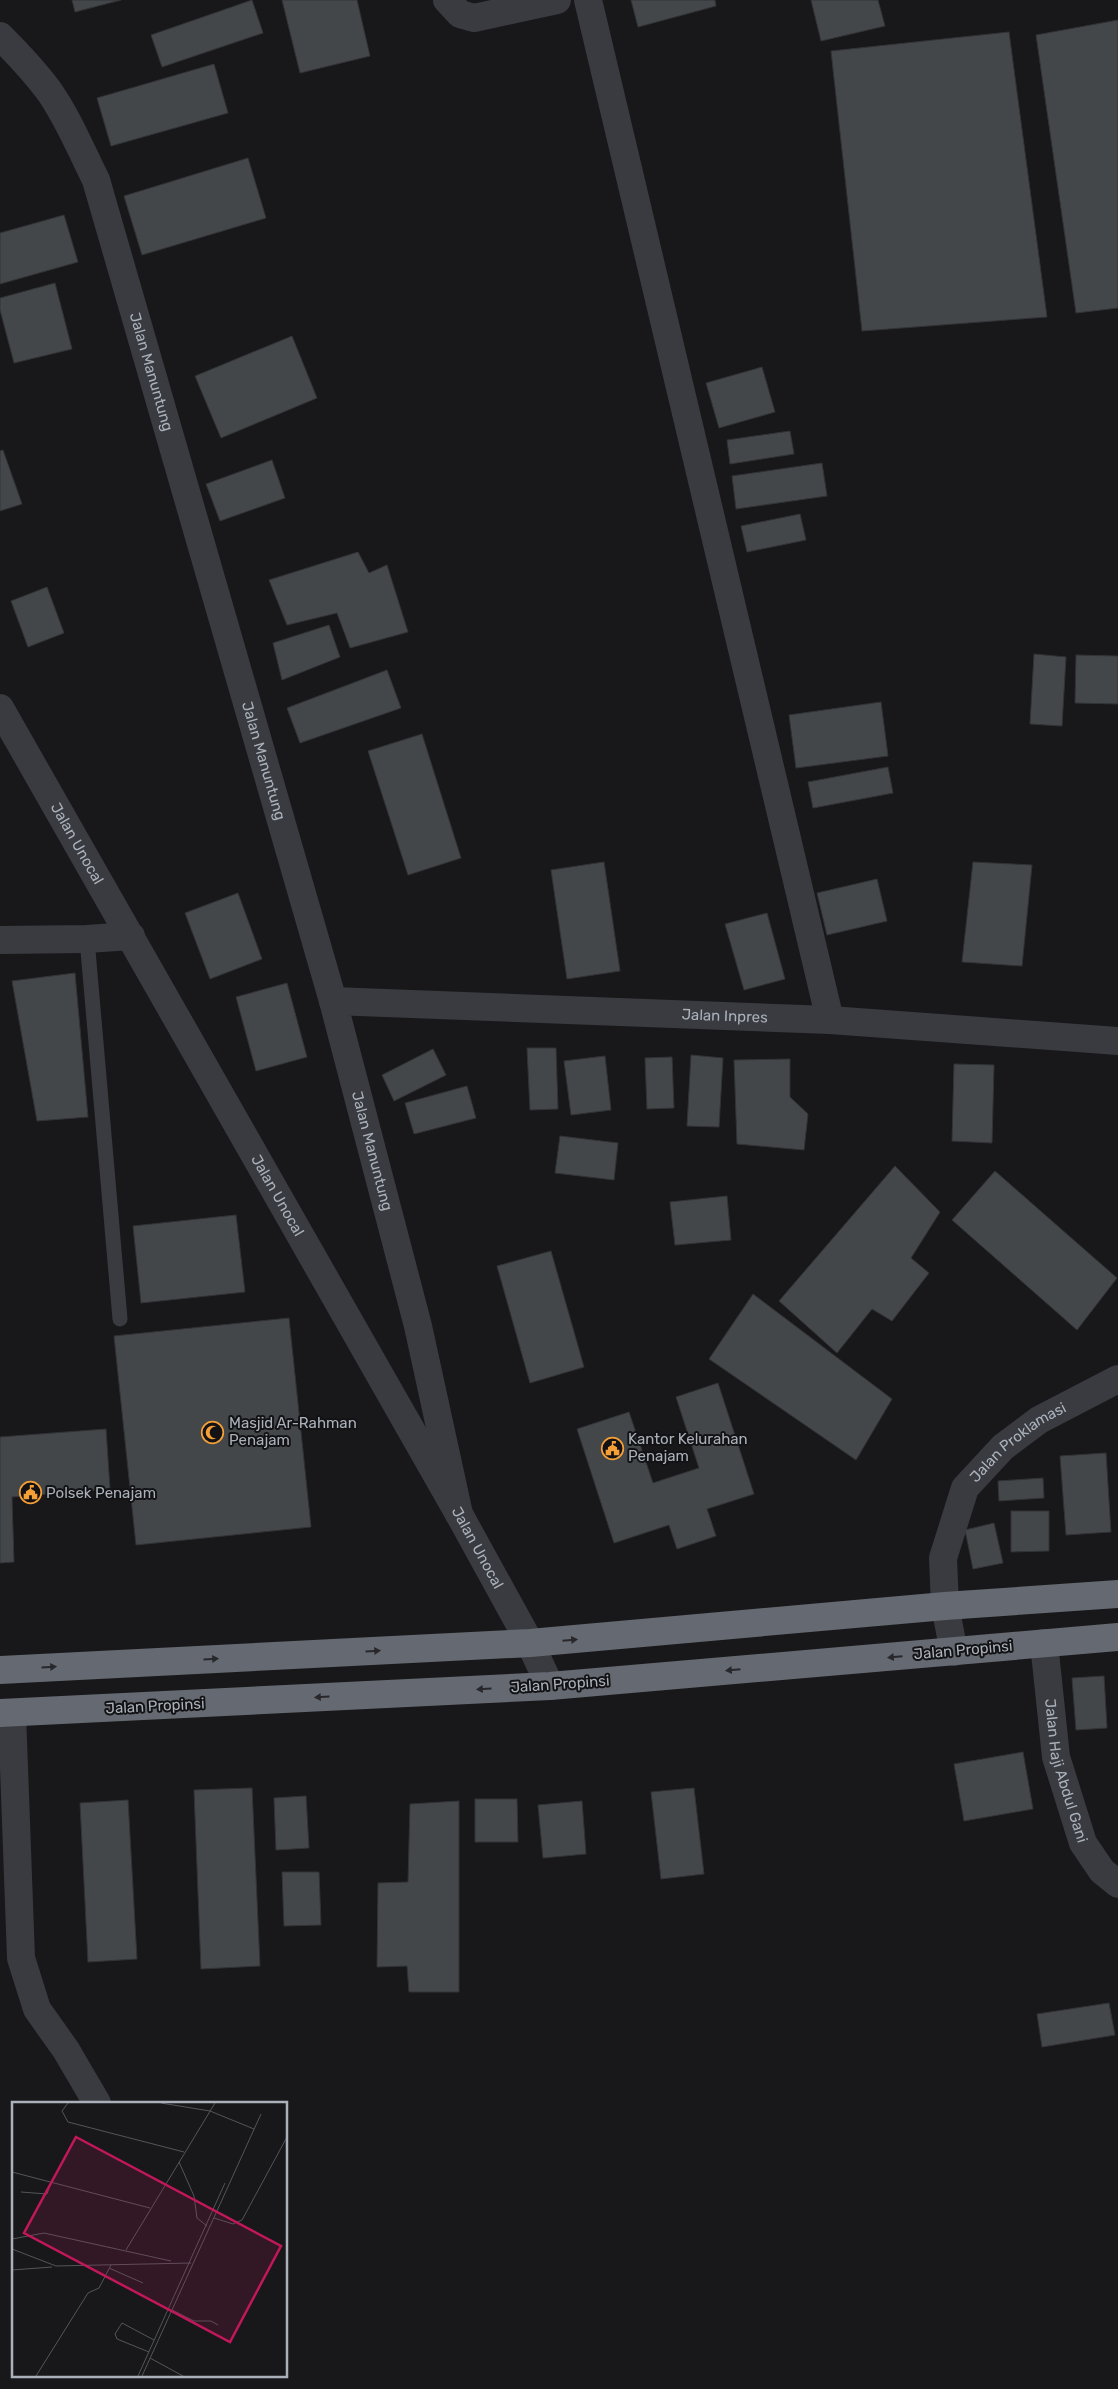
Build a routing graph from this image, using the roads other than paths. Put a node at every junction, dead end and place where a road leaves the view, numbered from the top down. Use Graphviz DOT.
graph roads {
  1 [pos="447,0"];
  2 [pos="557,0"];
  3 [pos="588,0"];
  4 [pos="0,36"];
  5 [pos="0,708"];
  6 [pos="131,936"];
  7 [pos="87,939"];
  8 [pos="0,940"];
  9 [pos="333,1001"];
  10 [pos="830,1020"];
  11 [pos="1118,1041"];
  12 [pos="120,1318"];
  13 [pos="1118,1379"];
  14 [pos="459,1514"];
  15 [pos="1118,1594"];
  16 [pos="945,1606"];
  17 [pos="1118,1637"];
  18 [pos="530,1643"];
  19 [pos="1044,1643"];
  20 [pos="954,1652"];
  21 [pos="0,1670"];
  22 [pos="550,1686"];
  23 [pos="6,1713"];
  24 [pos="1118,1884"];
  25 [pos="96,2102"];
  1 -- 2 [label="street"];
  3 -- 10 [label="street"];
  4 -- 9 [label="street, Jalan Manuntung"];
  5 -- 6 [label="street, Jalan Unocal"];
  6 -- 7 [label="street"];
  6 -- 14 [label="street, Jalan Unocal"];
  7 -- 8 [label="street"];
  7 -- 12 [label="lane"];
  9 -- 10 [label="street, Jalan Inpres"];
  9 -- 14 [label="street, Jalan Manuntung"];
  10 -- 11 [label="street, Jalan Inpres"];
  13 -- 16 [label="street, Jalan Proklamasi"];
  14 -- 18 [label="street, Jalan Unocal"];
  15 -- 16 [label="highway"];
  18 -- 16 [label="highway, one-way"];
  16 -- 20 [label="street, Jalan Proklamasi"];
  17 -- 19 [label="highway, Jalan Propinsi"];
  21 -- 18 [label="highway, one-way"];
  18 -- 22 [label="street, Jalan Unocal"];
  19 -- 20 [label="highway, Jalan Propinsi"];
  19 -- 24 [label="street, Jalan Haji Abdul Gani"];
  20 -- 22 [label="highway, Jalan Propinsi, one-way"];
  22 -- 23 [label="highway, Jalan Propinsi, one-way"];
  23 -- 25 [label="street"];
}
